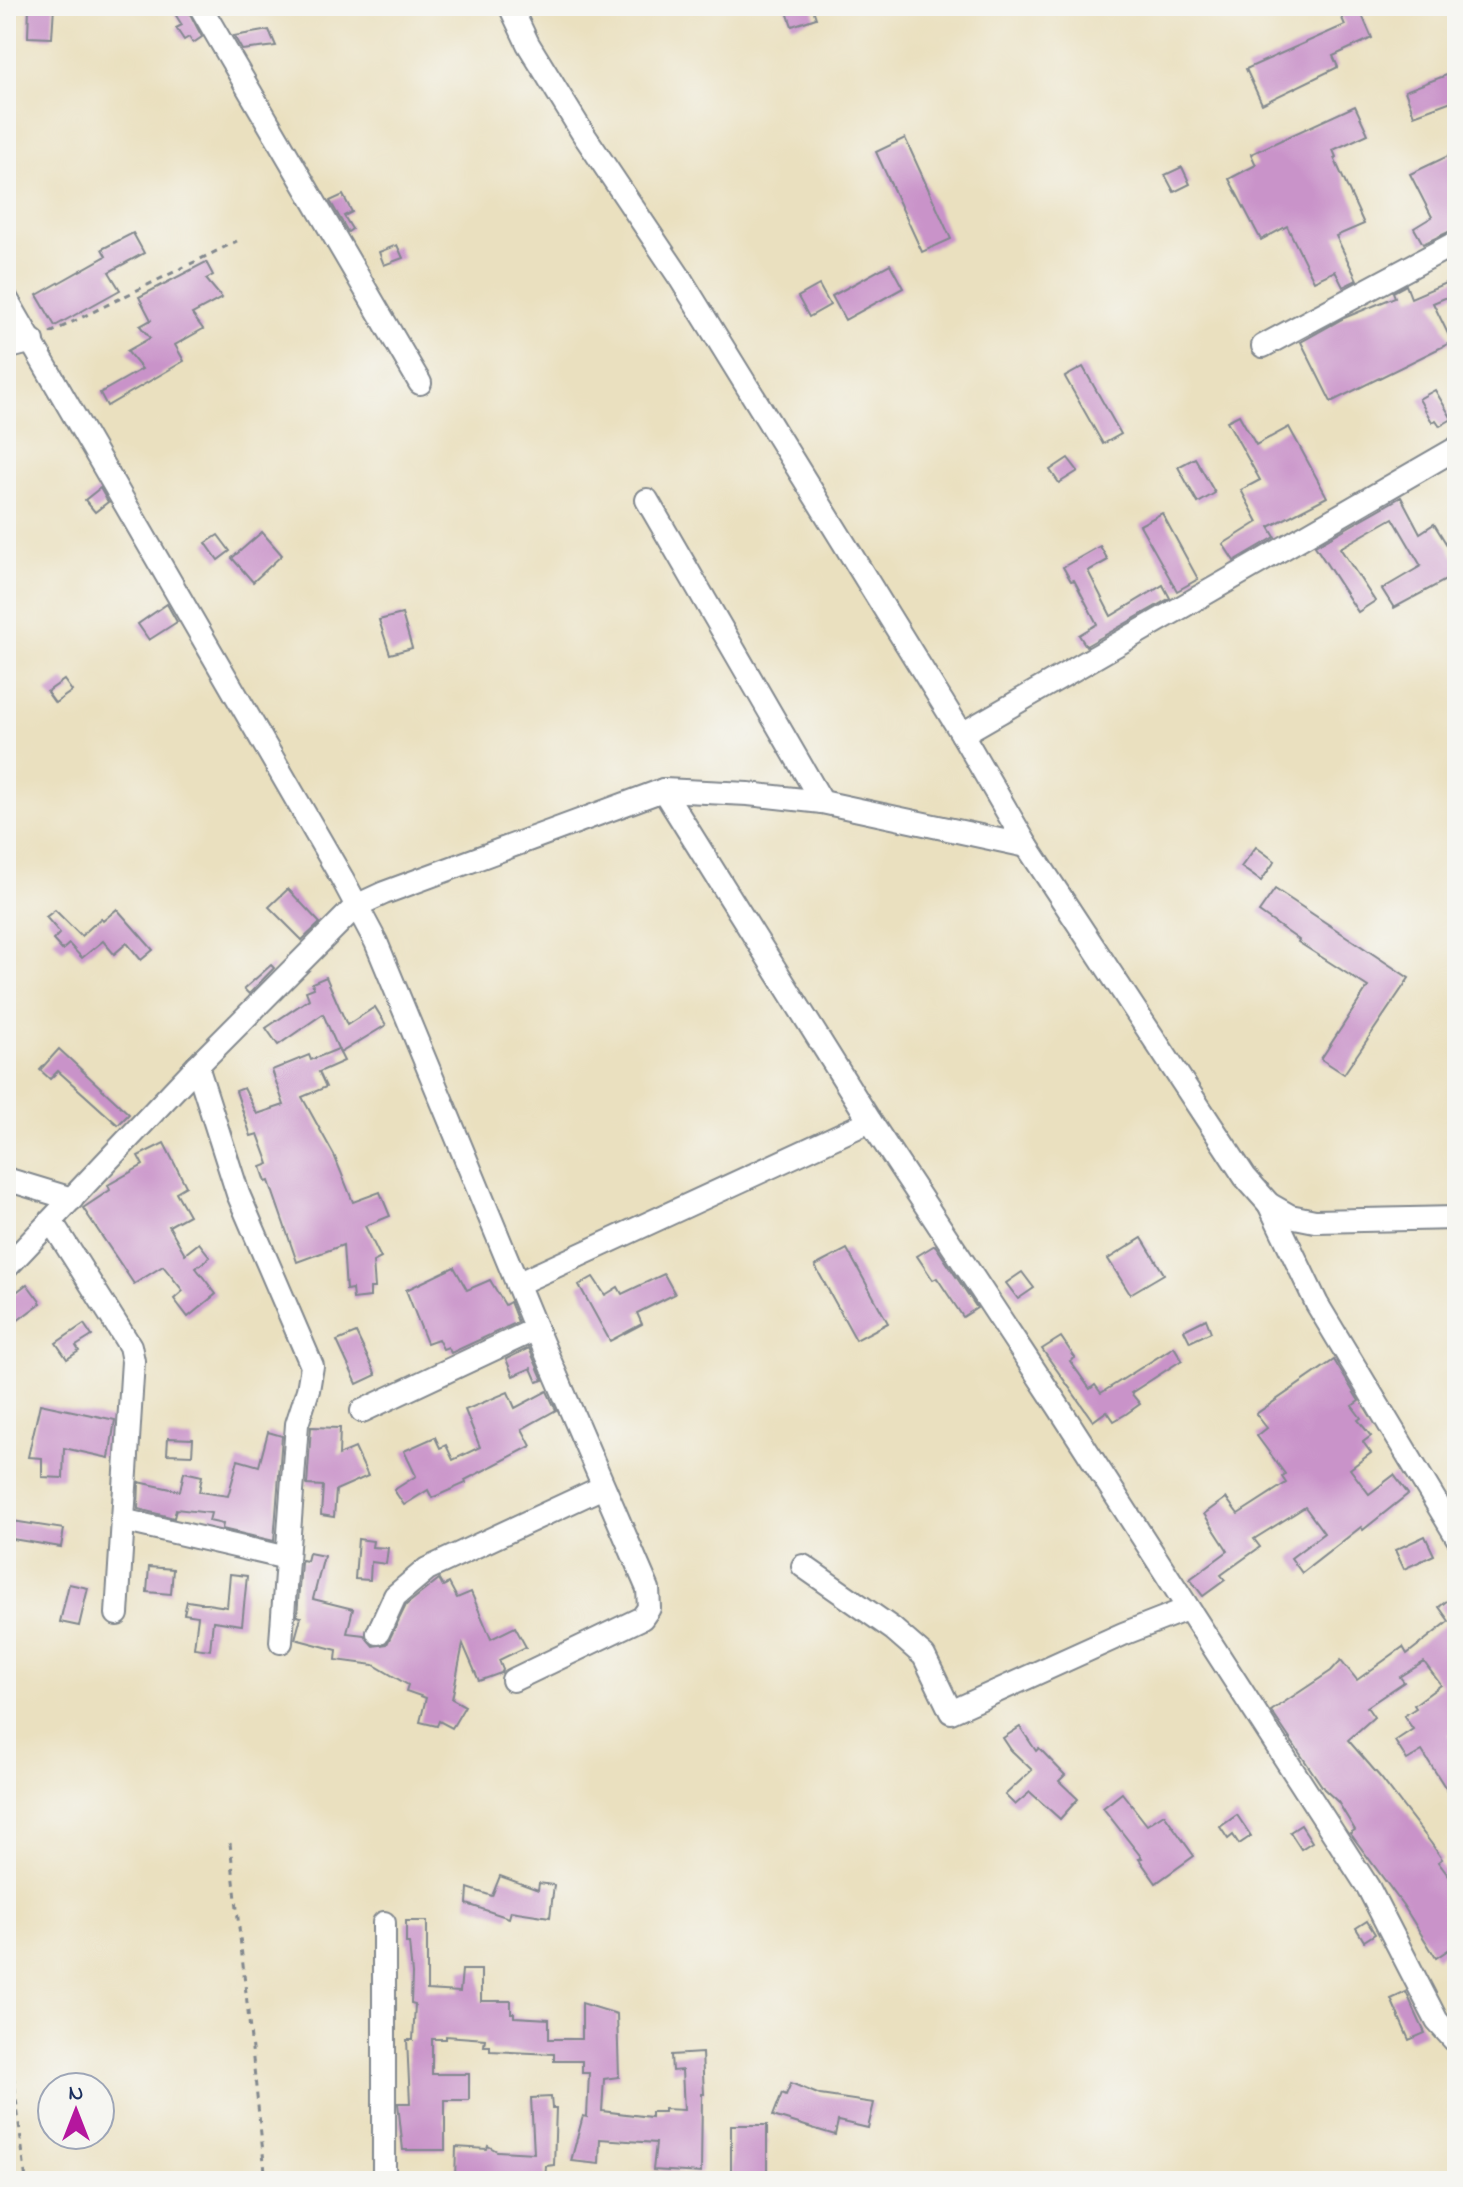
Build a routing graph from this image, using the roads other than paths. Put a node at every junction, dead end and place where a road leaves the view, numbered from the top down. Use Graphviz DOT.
graph roads {
  1 [pos="200,6"];
  2 [pos="510,6"];
  3 [pos="1457,242"];
  4 [pos="6,298"];
  5 [pos="1263,346"];
  6 [pos="14,348"];
  7 [pos="420,383"];
  8 [pos="1457,448"];
  9 [pos="647,500"];
  10 [pos="962,734"];
  11 [pos="663,790"];
  12 [pos="822,802"];
  13 [pos="1027,846"];
  14 [pos="356,906"];
  15 [pos="197,1066"];
  16 [pos="870,1121"];
  17 [pos="6,1179"];
  18 [pos="72,1199"];
  19 [pos="1269,1204"];
  20 [pos="1457,1218"];
  21 [pos="51,1221"];
  22 [pos="6,1268"];
  23 [pos="517,1284"];
  24 [pos="536,1329"];
  25 [pos="362,1411"];
  26 [pos="603,1487"];
  27 [pos="122,1520"];
  28 [pos="1457,1537"];
  29 [pos="287,1558"];
  30 [pos="803,1566"];
  31 [pos="1187,1609"];
  32 [pos="117,1614"];
  33 [pos="378,1633"];
  34 [pos="281,1642"];
  35 [pos="513,1680"];
  36 [pos="384,1923"];
  37 [pos="1457,2043"];
  38 [pos="384,2181"];
  1 -- 7 [label="street"];
  2 -- 10 [label="street"];
  3 -- 5 [label="street"];
  4 -- 6 [label="street"];
  6 -- 14 [label="street"];
  8 -- 10 [label="street"];
  9 -- 12 [label="street"];
  10 -- 13 [label="street"];
  11 -- 12 [label="street"];
  11 -- 14 [label="street"];
  11 -- 16 [label="street"];
  12 -- 13 [label="street"];
  13 -- 19 [label="street"];
  14 -- 15 [label="street"];
  14 -- 23 [label="street"];
  15 -- 18 [label="street"];
  15 -- 29 [label="street"];
  16 -- 23 [label="street"];
  16 -- 31 [label="street"];
  17 -- 18 [label="street"];
  18 -- 21 [label="street"];
  19 -- 20 [label="street"];
  19 -- 28 [label="street"];
  21 -- 22 [label="street"];
  21 -- 27 [label="street"];
  23 -- 24 [label="street"];
  24 -- 25 [label="street"];
  24 -- 26 [label="street"];
  26 -- 33 [label="street"];
  26 -- 35 [label="street"];
  27 -- 29 [label="street"];
  27 -- 32 [label="street"];
  29 -- 34 [label="street"];
  30 -- 31 [label="street"];
  31 -- 37 [label="street"];
  36 -- 38 [label="street"];
}
